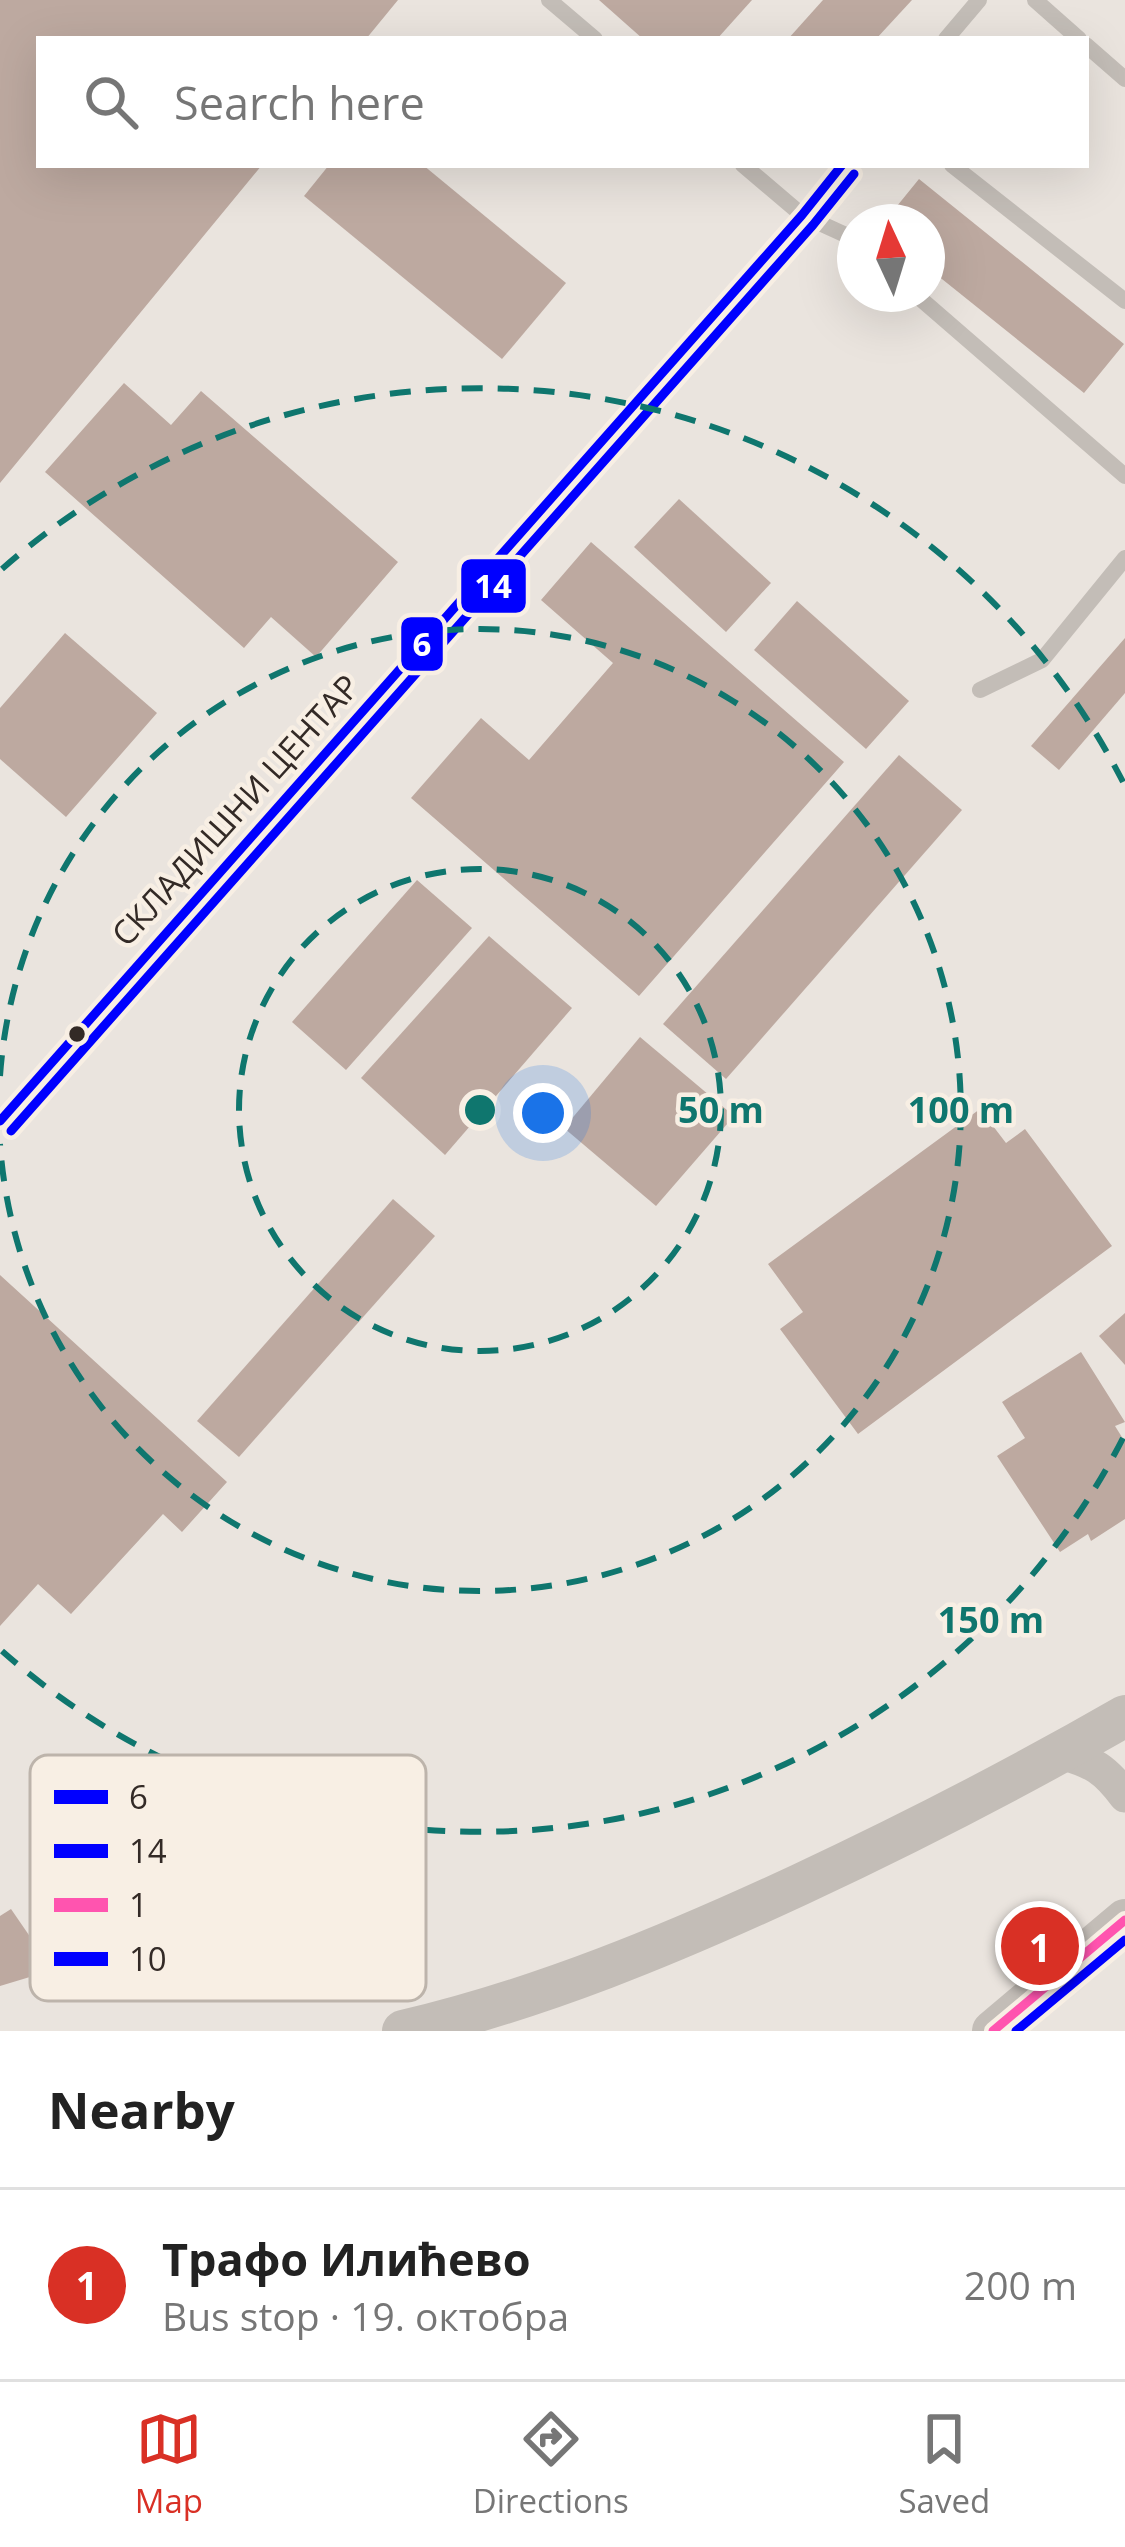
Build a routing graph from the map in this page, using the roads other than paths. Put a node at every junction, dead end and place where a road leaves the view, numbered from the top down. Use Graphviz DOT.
graph roads {
  1 [pos="549,0"];
  2 [pos="979,0"];
  3 [pos="1035,0"];
  4 [pos="591,36"];
  5 [pos="949,36"];
  6 [pos="1076,36"];
  7 [pos="1089,48"];
  8 [pos="1125,79"];
  9 [pos="747,168"];
  10 [pos="840,168"];
  11 [pos="956,168"];
  12 [pos="802,215"];
  13 [pos="837,231"];
  14 [pos="1125,301"];
  15 [pos="936,312"];
  16 [pos="1125,476"];
  17 [pos="1125,558"];
  18 [pos="980,690"];
  19 [pos="0,1121"];
  20 [pos="1125,1716"];
  21 [pos="1061,1753"];
  22 [pos="1125,1796"];
  23 [pos="1124,1919"];
  24 [pos="403,2031"];
  25 [pos="993,2031"];
  1 -- 4 [label="lane"];
  2 -- 5 [label="lane"];
  3 -- 6 [label="lane"];
  7 -- 8 [label="lane"];
  9 -- 12 [label="lane"];
  10 -- 12 [label="lane, СКЛАДИШНИ ЦЕНТАР"];
  11 -- 14 [label="lane"];
  12 -- 13 [label="lane"];
  12 -- 19 [label="lane, СКЛАДИШНИ ЦЕНТАР"];
  15 -- 16 [label="lane"];
  17 -- 18 [label="lane"];
  20 -- 21 [label="street"];
  21 -- 22 [label="street"];
  21 -- 24 [label="street"];
  23 -- 25 [label="street"];
}
